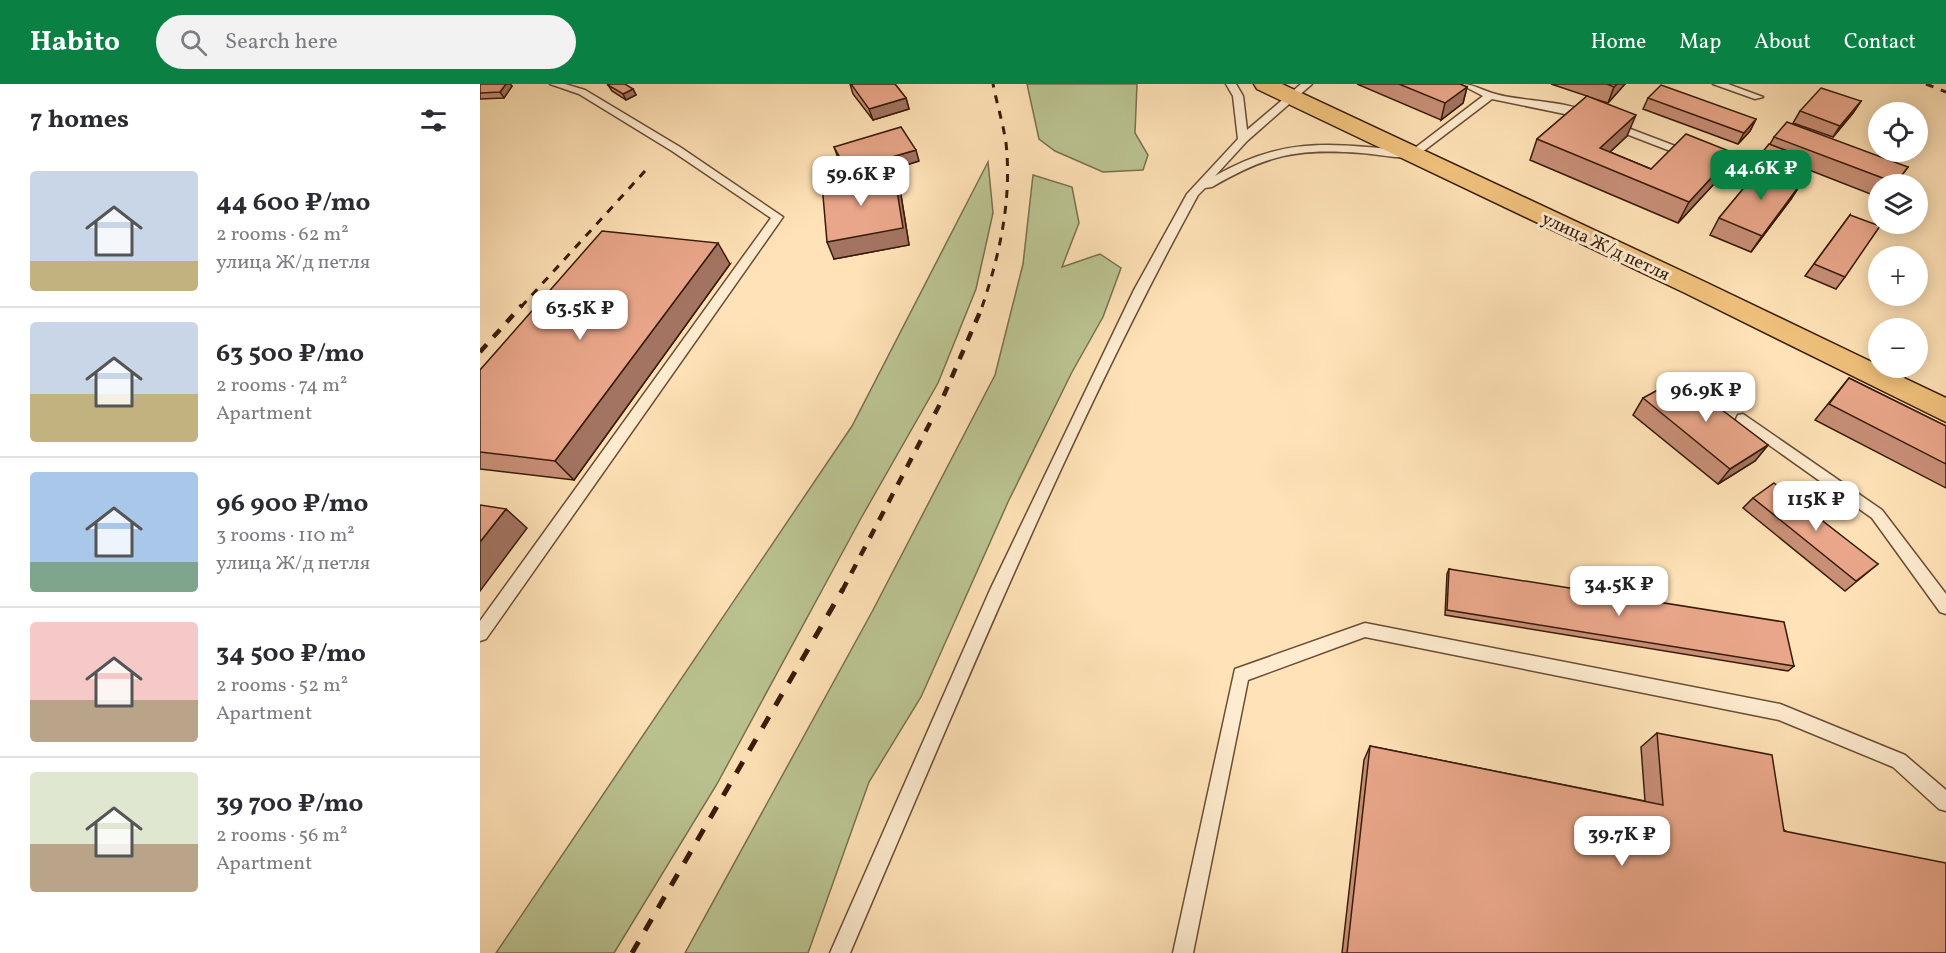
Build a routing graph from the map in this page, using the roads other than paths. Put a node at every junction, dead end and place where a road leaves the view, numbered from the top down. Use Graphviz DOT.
graph roads {
  1 [pos="555,84"];
  2 [pos="1231,84"];
  3 [pos="1265,84"];
  4 [pos="1465,84"];
  5 [pos="1718,84"];
  6 [pos="1299,91"];
  7 [pos="1490,96"];
  8 [pos="1758,97"];
  9 [pos="1243,139"];
  10 [pos="1413,154"];
  11 [pos="1729,170"];
  12 [pos="1192,194"];
  13 [pos="1946,411"];
  14 [pos="1743,419"];
  15 [pos="1946,608"];
  16 [pos="480,634"];
  17 [pos="1946,802"];
  18 [pos="840,953"];
  19 [pos="1184,953"];
  1 -- 16 [label="lane"];
  2 -- 9 [label="lane"];
  3 -- 6 [label="main road, улица Ж/д петля"];
  4 -- 7 [label="lane"];
  5 -- 8 [label="lane"];
  6 -- 9 [label="lane"];
  6 -- 10 [label="main road, улица Ж/д петля"];
  7 -- 10 [label="lane"];
  7 -- 11 [label="lane"];
  9 -- 12 [label="lane"];
  10 -- 12 [label="lane"];
  10 -- 13 [label="main road, улица Ж/д петля"];
  12 -- 18 [label="lane"];
  14 -- 15 [label="lane"];
  17 -- 19 [label="lane"];
}
